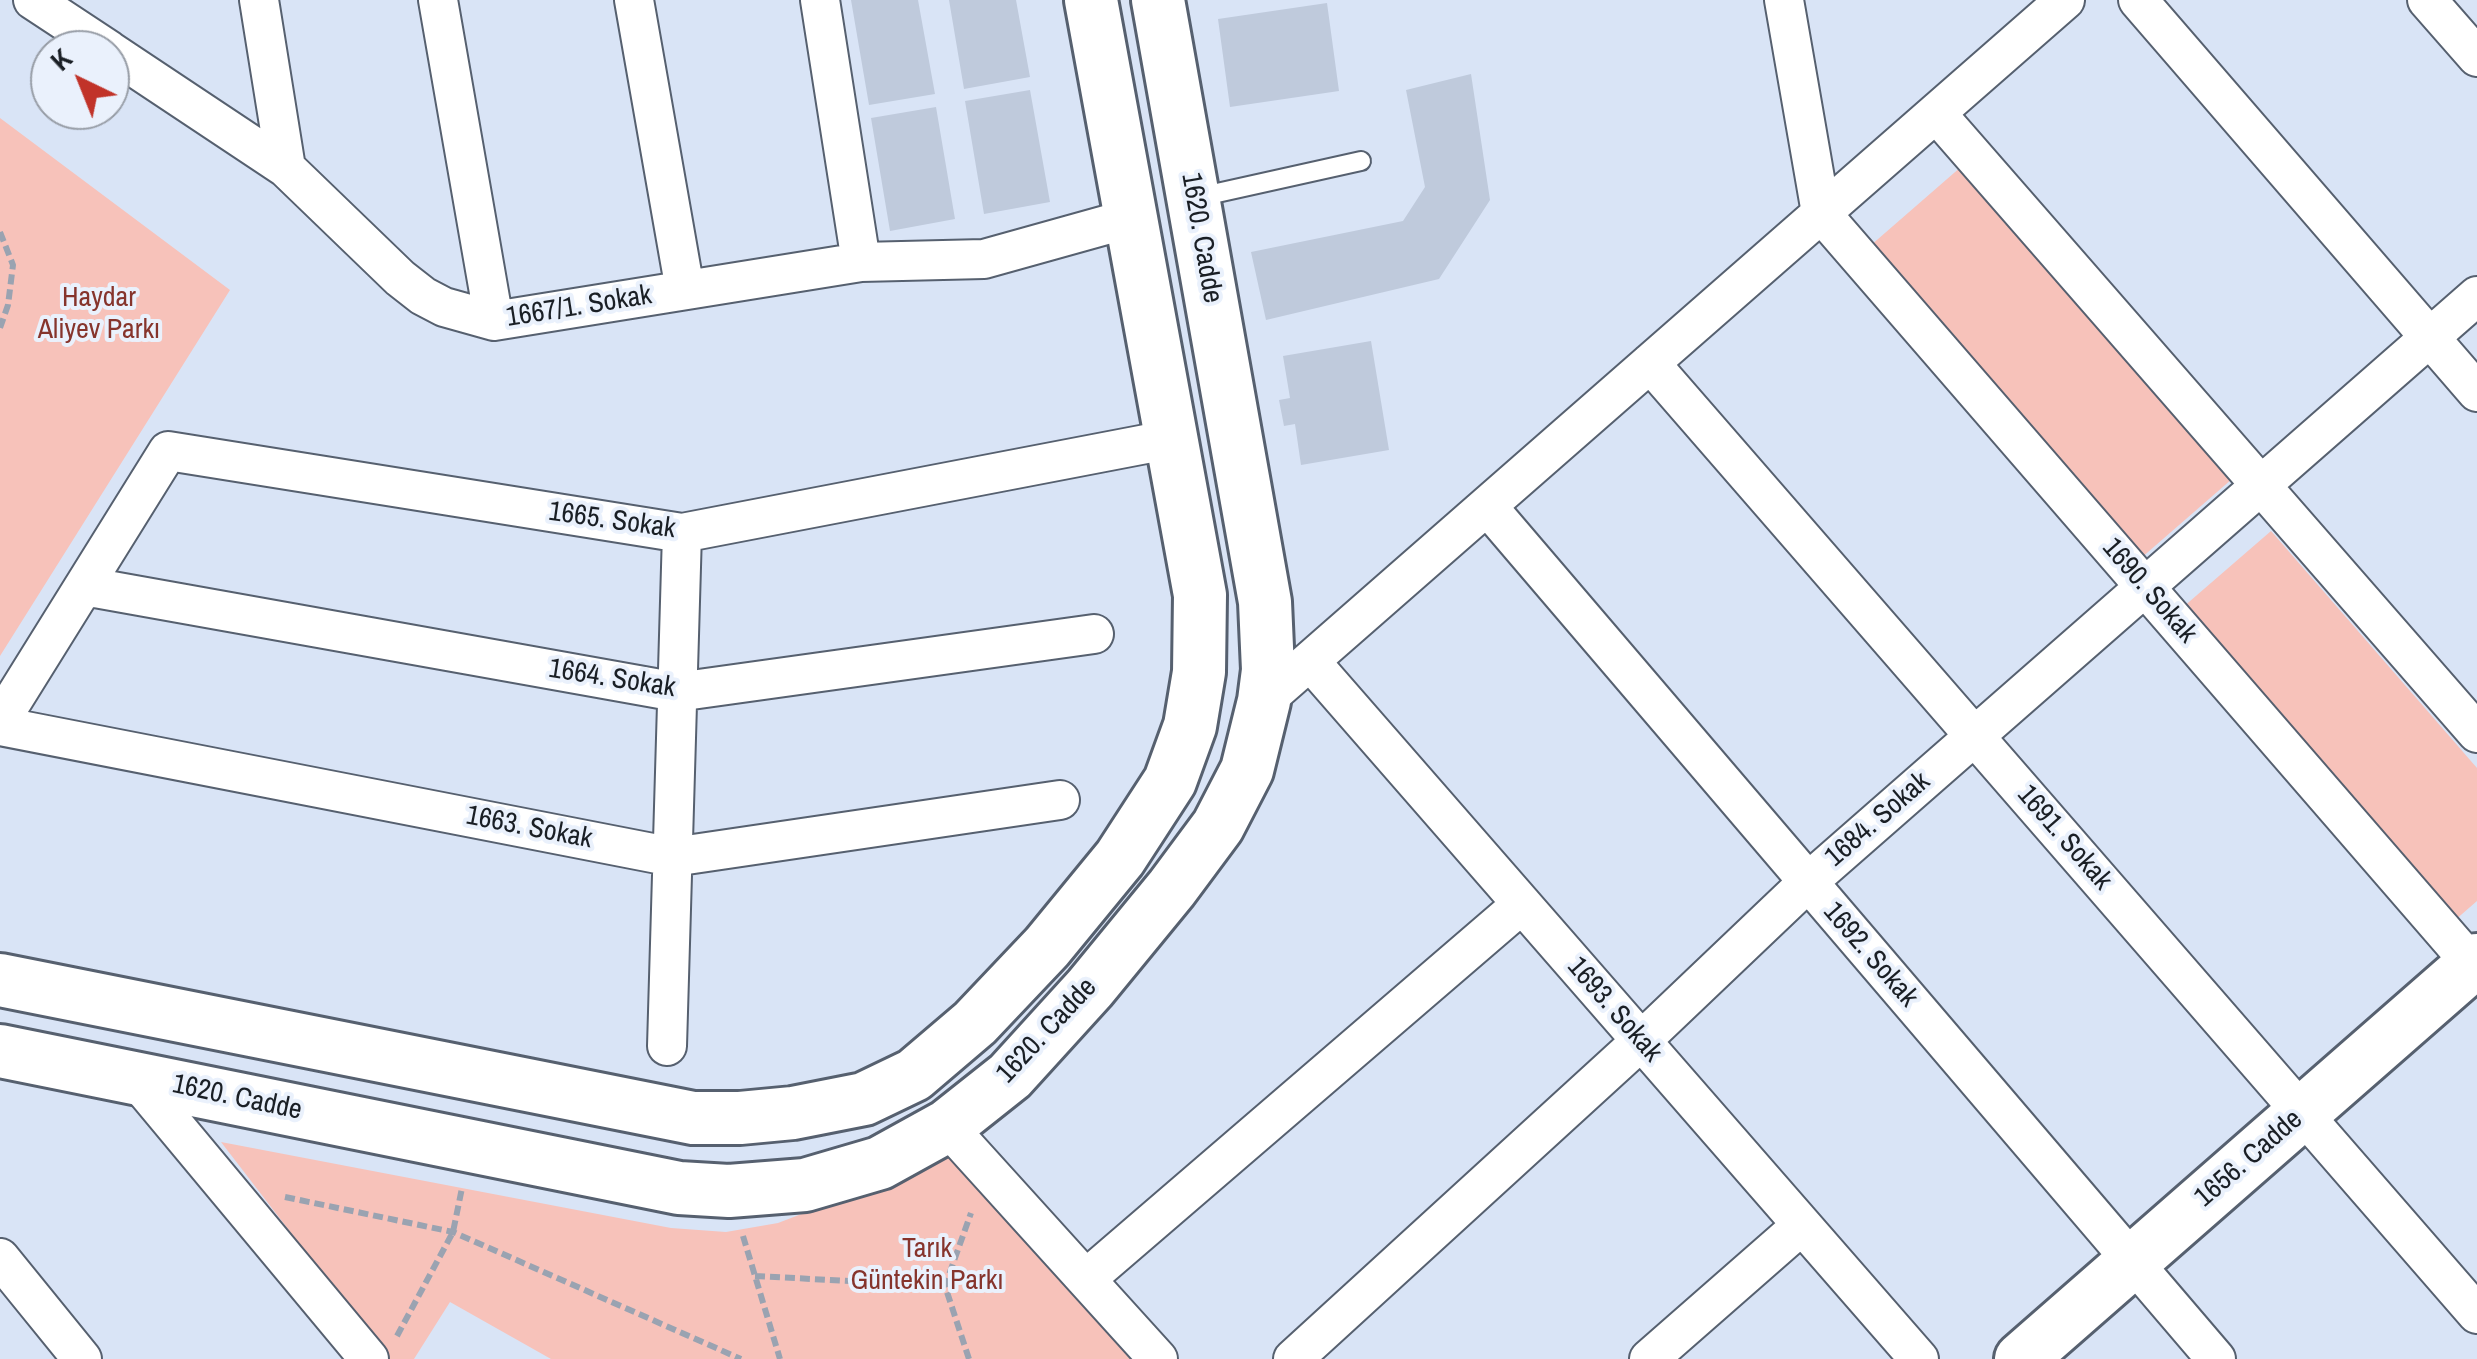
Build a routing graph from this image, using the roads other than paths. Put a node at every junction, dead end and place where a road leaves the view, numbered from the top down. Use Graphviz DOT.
graph roads {
  1 [pos="33,0"];
  2 [pos="259,0"];
  3 [pos="438,0"];
  4 [pos="634,0"];
  5 [pos="820,0"];
  6 [pos="1091,0"];
  7 [pos="1158,0"];
  8 [pos="1784,0"];
  9 [pos="2022,0"];
  10 [pos="2065,0"];
  11 [pos="2138,0"];
  12 [pos="2427,0"];
  13 [pos="79,30"];
  14 [pos="2477,57"];
  15 [pos="1998,58"];
  16 [pos="130,64"];
  17 [pos="1936,113"];
  18 [pos="1361,161"];
  19 [pos="286,168"];
  20 [pos="1193,198"];
  21 [pos="1821,213"];
  22 [pos="1131,218"];
  23 [pos="861,262"];
  24 [pos="685,290"];
  25 [pos="2477,296"];
  26 [pos="494,320"];
  27 [pos="2430,338"];
  28 [pos="1650,363"];
  29 [pos="2477,392"];
  30 [pos="1172,439"];
  31 [pos="2261,485"];
  32 [pos="1487,506"];
  33 [pos="682,533"];
  34 [pos="84,586"];
  35 [pos="2145,586"];
  36 [pos="1094,634"];
  37 [pos="1310,661"];
  38 [pos="678,692"];
  39 [pos="1264,701"];
  40 [pos="0,724"];
  41 [pos="2477,733"];
  42 [pos="1974,736"];
  43 [pos="1060,800"];
  44 [pos="672,856"];
  45 [pos="1808,882"];
  46 [pos="1522,904"];
  47 [pos="2475,965"];
  48 [pos="0,980"];
  49 [pos="1642,1041"];
  50 [pos="667,1046"];
  51 [pos="0,1050"];
  52 [pos="135,1078"];
  53 [pos="2302,1113"];
  54 [pos="948,1126"];
  55 [pos="1802,1225"];
  56 [pos="0,1258"];
  57 [pos="2132,1262"];
  58 [pos="1086,1278"];
  59 [pos="2477,1314"];
  60 [pos="381,1351"];
  61 [pos="82,1359"];
  62 [pos="1158,1359"];
  63 [pos="1294,1359"];
  64 [pos="1649,1359"];
  65 [pos="1919,1359"];
  66 [pos="2021,1359"];
  67 [pos="2216,1359"];
  1 -- 13 [label="street, 1667/1. Sokak"];
  2 -- 19 [label="street"];
  3 -- 26 [label="street"];
  4 -- 24 [label="street"];
  5 -- 23 [label="street"];
  6 -- 22 [label="main road, 1620. Cadde"];
  7 -- 20 [label="main road, 1620. Cadde"];
  8 -- 21 [label="street"];
  9 -- 15 [label="street"];
  10 -- 15 [label="street"];
  11 -- 27 [label="street"];
  12 -- 14 [label="street"];
  15 -- 17 [label="street"];
  16 -- 19 [label="street, 1667/1. Sokak"];
  17 -- 21 [label="street"];
  17 -- 31 [label="street"];
  18 -- 20 [label="lane"];
  19 -- 26 [label="street, 1667/1. Sokak"];
  20 -- 39 [label="main road, 1620. Cadde"];
  21 -- 28 [label="street"];
  21 -- 35 [label="street, 1690. Sokak"];
  22 -- 23 [label="street, 1667/1. Sokak"];
  22 -- 30 [label="main road, 1620. Cadde"];
  23 -- 24 [label="street, 1667/1. Sokak"];
  24 -- 26 [label="street, 1667/1. Sokak"];
  25 -- 27 [label="street, 1684. Sokak"];
  27 -- 29 [label="street"];
  27 -- 31 [label="street, 1684. Sokak"];
  28 -- 32 [label="street"];
  28 -- 42 [label="street, 1691. Sokak"];
  30 -- 33 [label="street, 1665. Sokak"];
  30 -- 48 [label="main road, 1620. Cadde"];
  31 -- 35 [label="street, 1684. Sokak"];
  31 -- 41 [label="street"];
  32 -- 37 [label="street"];
  32 -- 45 [label="street, 1692. Sokak"];
  33 -- 34 [label="street, 1665. Sokak"];
  33 -- 38 [label="street"];
  34 -- 38 [label="street, 1664. Sokak"];
  34 -- 40 [label="street"];
  35 -- 42 [label="street, 1684. Sokak"];
  35 -- 47 [label="street, 1690. Sokak"];
  36 -- 38 [label="street, 1664. Sokak"];
  37 -- 39 [label="street"];
  37 -- 46 [label="street, 1693. Sokak"];
  38 -- 44 [label="street"];
  39 -- 54 [label="main road, 1620. Cadde"];
  40 -- 44 [label="street, 1663. Sokak"];
  42 -- 45 [label="street, 1684. Sokak"];
  42 -- 53 [label="street, 1691. Sokak"];
  43 -- 44 [label="street, 1663. Sokak"];
  44 -- 50 [label="street"];
  45 -- 49 [label="street, 1684. Sokak"];
  45 -- 57 [label="street, 1692. Sokak"];
  46 -- 49 [label="street, 1693. Sokak"];
  46 -- 58 [label="street"];
  47 -- 53 [label="main road, 1656. Cadde"];
  49 -- 55 [label="street, 1693. Sokak"];
  49 -- 63 [label="street, 1684. Sokak"];
  51 -- 52 [label="main road, 1620. Cadde"];
  52 -- 54 [label="main road, 1620. Cadde"];
  52 -- 60 [label="street"];
  53 -- 57 [label="main road, 1656. Cadde"];
  53 -- 59 [label="street, 1691. Sokak"];
  54 -- 58 [label="street"];
  55 -- 64 [label="street"];
  55 -- 65 [label="street, 1693. Sokak"];
  56 -- 61 [label="street"];
  57 -- 66 [label="main road, 1656. Cadde"];
  57 -- 67 [label="street, 1692. Sokak"];
  58 -- 62 [label="street"];
}
